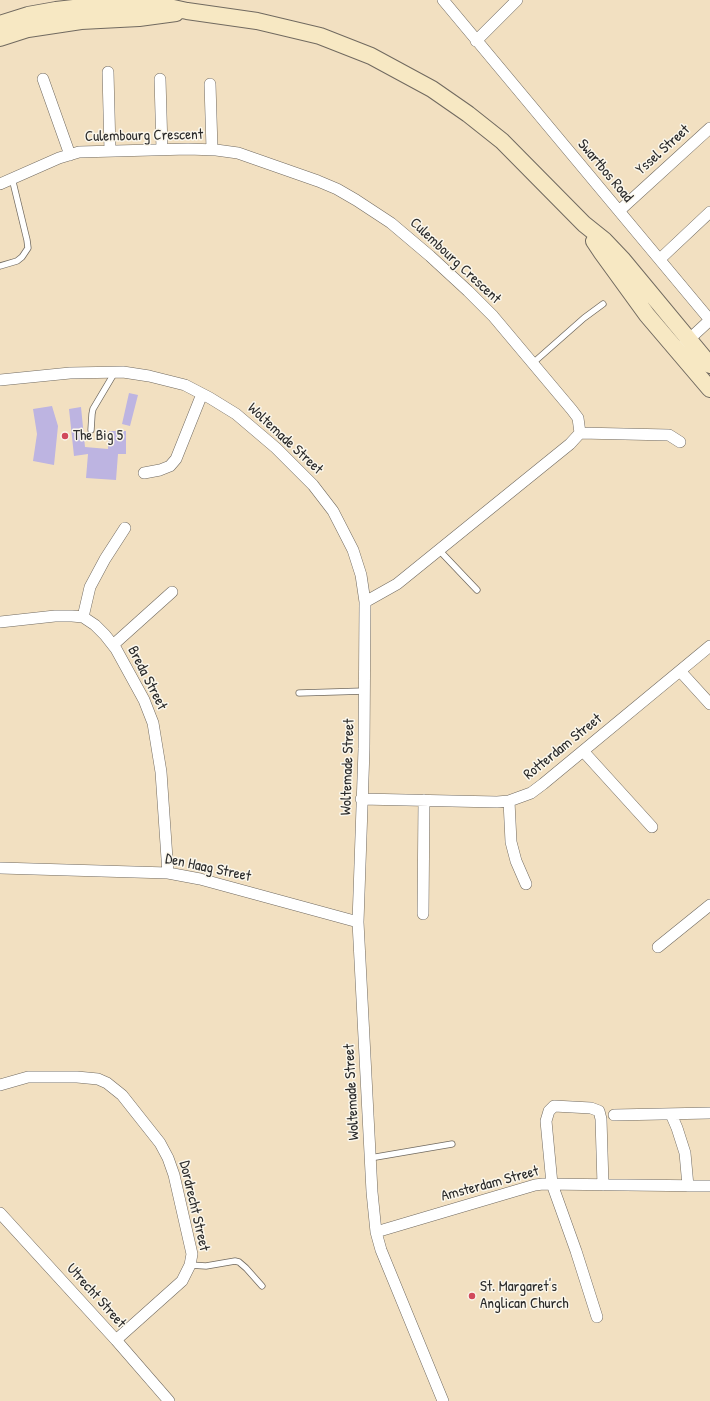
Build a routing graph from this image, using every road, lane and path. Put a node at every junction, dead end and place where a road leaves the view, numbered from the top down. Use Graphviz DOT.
graph roads {
  1 [pos="443,0"];
  2 [pos="517,0"];
  3 [pos="1,32"];
  4 [pos="476,41"];
  5 [pos="108,72"];
  6 [pos="43,79"];
  7 [pos="160,79"];
  8 [pos="210,84"];
  9 [pos="710,128"];
  10 [pos="162,149"];
  11 [pos="212,149"];
  12 [pos="110,151"];
  13 [pos="70,154"];
  14 [pos="12,178"];
  15 [pos="0,184"];
  16 [pos="619,211"];
  17 [pos="710,212"];
  18 [pos="584,224"];
  19 [pos="660,259"];
  20 [pos="0,266"];
  21 [pos="603,304"];
  22 [pos="710,320"];
  23 [pos="689,340"];
  24 [pos="677,350"];
  25 [pos="532,363"];
  26 [pos="710,365"];
  27 [pos="115,372"];
  28 [pos="0,380"];
  29 [pos="710,389"];
  30 [pos="202,394"];
  31 [pos="91,430"];
  32 [pos="580,433"];
  33 [pos="680,442"];
  34 [pos="144,473"];
  35 [pos="125,528"];
  36 [pos="439,550"];
  37 [pos="476,590"];
  38 [pos="172,592"];
  39 [pos="366,602"];
  40 [pos="83,618"];
  41 [pos="0,622"];
  42 [pos="113,645"];
  43 [pos="710,646"];
  44 [pos="680,670"];
  45 [pos="365,691"];
  46 [pos="299,693"];
  47 [pos="710,704"];
  48 [pos="583,751"];
  49 [pos="361,798"];
  50 [pos="424,800"];
  51 [pos="509,801"];
  52 [pos="652,827"];
  53 [pos="0,868"];
  54 [pos="168,873"];
  55 [pos="526,884"];
  56 [pos="710,905"];
  57 [pos="423,914"];
  58 [pos="358,922"];
  59 [pos="658,947"];
  60 [pos="0,1086"];
  61 [pos="710,1113"];
  62 [pos="671,1114"];
  63 [pos="614,1115"];
  64 [pos="452,1144"];
  65 [pos="370,1158"];
  66 [pos="552,1184"];
  67 [pos="603,1185"];
  68 [pos="688,1186"];
  69 [pos="710,1186"];
  70 [pos="0,1213"];
  71 [pos="376,1232"];
  72 [pos="190,1266"];
  73 [pos="262,1286"];
  74 [pos="597,1317"];
  75 [pos="116,1340"];
  76 [pos="169,1401"];
  77 [pos="443,1401"];
  1 -- 4 [label="street, Swartbos Road"];
  2 -- 4 [label="street"];
  3 -- 18 [label="main road"];
  4 -- 16 [label="street, Swartbos Road"];
  5 -- 12 [label="street"];
  6 -- 13 [label="street"];
  7 -- 10 [label="street"];
  8 -- 11 [label="street"];
  9 -- 16 [label="street, Yssel Street"];
  10 -- 11 [label="street, Culembourg Crescent"];
  10 -- 12 [label="street, Culembourg Crescent"];
  11 -- 25 [label="street, Culembourg Crescent"];
  12 -- 13 [label="street, Culembourg Crescent"];
  13 -- 14 [label="street, Culembourg Crescent"];
  14 -- 15 [label="street, Culembourg Crescent"];
  14 -- 20 [label="lane"];
  16 -- 19 [label="street, Swartbos Road"];
  17 -- 19 [label="street"];
  18 -- 23 [label="main road"];
  18 -- 24 [label="main road"];
  19 -- 22 [label="street, Swartbos Road"];
  21 -- 25 [label="lane"];
  22 -- 23 [label="street"];
  23 -- 24 [label="street"];
  23 -- 26 [label="main road"];
  24 -- 29 [label="main road"];
  25 -- 32 [label="street, Culembourg Crescent"];
  27 -- 28 [label="street, Woltemade Street"];
  27 -- 30 [label="street, Woltemade Street"];
  27 -- 31 [label="lane"];
  30 -- 34 [label="street"];
  30 -- 39 [label="street, Woltemade Street"];
  32 -- 33 [label="street"];
  32 -- 36 [label="street"];
  35 -- 40 [label="street"];
  36 -- 37 [label="lane"];
  36 -- 39 [label="street"];
  38 -- 42 [label="street"];
  39 -- 45 [label="street, Woltemade Street"];
  40 -- 41 [label="street, Breda Street"];
  40 -- 42 [label="street, Breda Street"];
  42 -- 54 [label="street, Breda Street"];
  43 -- 44 [label="street, Rotterdam Street"];
  44 -- 47 [label="street"];
  44 -- 48 [label="street, Rotterdam Street"];
  45 -- 46 [label="lane"];
  45 -- 49 [label="street, Woltemade Street"];
  48 -- 51 [label="street, Rotterdam Street"];
  48 -- 52 [label="street"];
  49 -- 50 [label="street, Rotterdam Street"];
  49 -- 58 [label="street, Woltemade Street"];
  50 -- 51 [label="street, Rotterdam Street"];
  50 -- 57 [label="street"];
  51 -- 55 [label="street"];
  53 -- 54 [label="street, Den Haag Street"];
  54 -- 58 [label="street, Den Haag Street"];
  56 -- 59 [label="street"];
  58 -- 65 [label="street, Woltemade Street"];
  60 -- 72 [label="street, Dordrecht Street"];
  61 -- 62 [label="street"];
  62 -- 63 [label="street"];
  62 -- 68 [label="street"];
  64 -- 65 [label="lane"];
  65 -- 71 [label="street, Woltemade Street"];
  66 -- 67 [label="street, Amsterdam Street"];
  66 -- 67 [label="street"];
  66 -- 71 [label="street, Amsterdam Street"];
  66 -- 74 [label="street"];
  67 -- 68 [label="street, Amsterdam Street"];
  68 -- 69 [label="street, Amsterdam Street"];
  70 -- 75 [label="street, Utrecht Street"];
  71 -- 77 [label="street, Woltemade Street"];
  72 -- 73 [label="lane"];
  72 -- 75 [label="street, Dordrecht Street"];
  75 -- 76 [label="street, Utrecht Street"];
}
